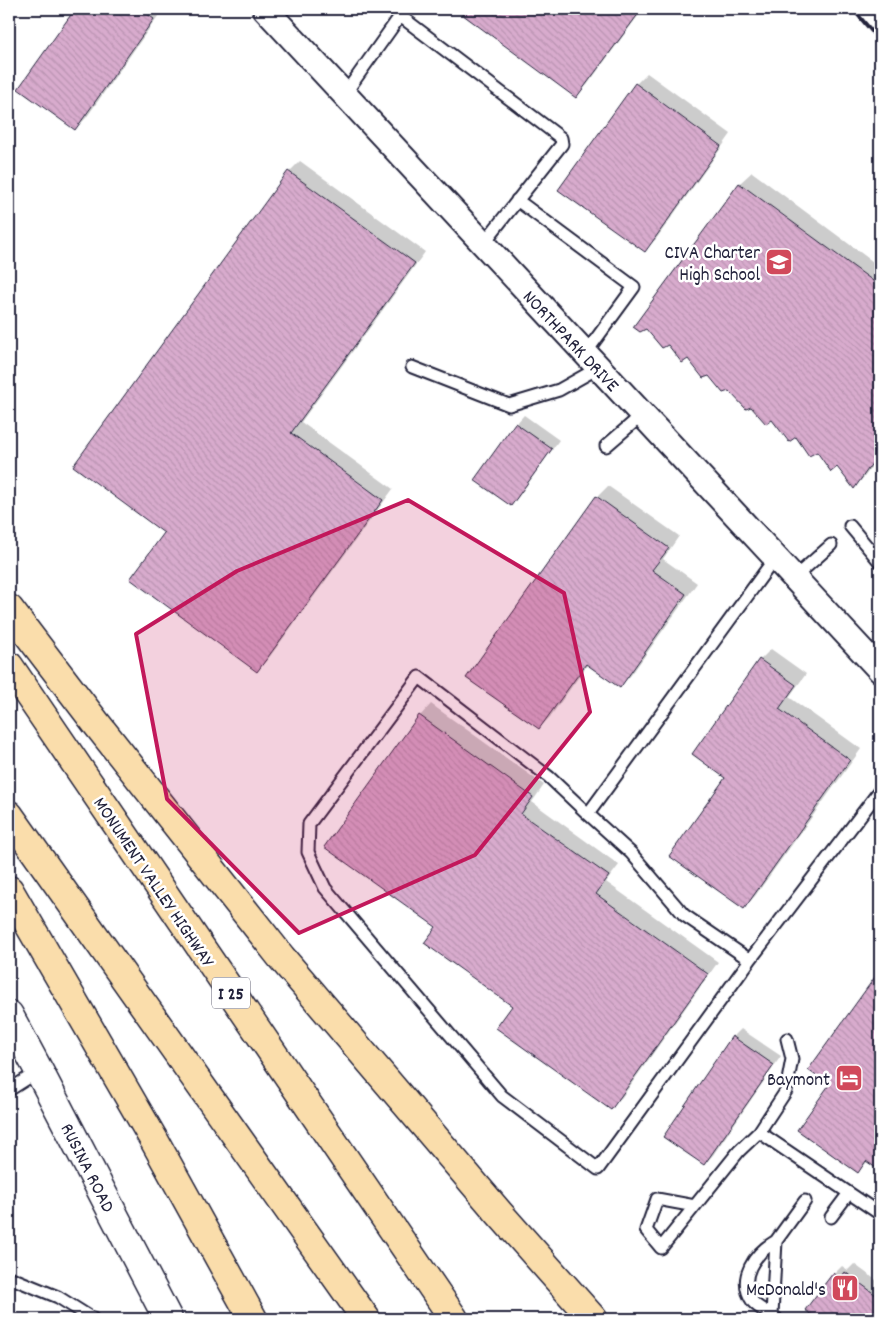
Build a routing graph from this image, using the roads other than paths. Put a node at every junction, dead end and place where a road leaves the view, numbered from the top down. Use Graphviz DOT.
graph roads {
  1 [pos="264,9"];
  2 [pos="344,95"];
  3 [pos="517,200"];
  4 [pos="483,244"];
  5 [pos="592,361"];
  6 [pos="412,367"];
  7 [pos="642,415"];
  8 [pos="606,446"];
  9 [pos="850,526"];
  10 [pos="830,545"];
  11 [pos="775,558"];
  12 [pos="880,562"];
  13 [pos="794,578"];
  14 [pos="9,609"];
  15 [pos="9,666"];
  16 [pos="880,670"];
  17 [pos="880,790"];
  18 [pos="588,814"];
  19 [pos="9,815"];
  20 [pos="9,890"];
  21 [pos="750,960"];
  22 [pos="10,1021"];
  23 [pos="787,1039"];
  24 [pos="39,1071"];
  25 [pos="9,1090"];
  26 [pos="759,1132"];
  27 [pos="849,1193"];
  28 [pos="805,1201"];
  29 [pos="695,1206"];
  30 [pos="880,1214"];
  31 [pos="831,1218"];
  32 [pos="776,1241"];
  33 [pos="9,1277"];
  34 [pos="775,1317"];
  35 [pos="93,1319"];
  36 [pos="168,1319"];
  37 [pos="253,1319"];
  38 [pos="366,1319"];
  39 [pos="454,1319"];
  40 [pos="593,1319"];
  1 -- 2 [label="street, NORTHPARK DRIVE"];
  2 -- 3 [label="lane"];
  2 -- 4 [label="street, NORTHPARK DRIVE"];
  3 -- 4 [label="lane"];
  3 -- 5 [label="lane"];
  4 -- 5 [label="street, NORTHPARK DRIVE"];
  5 -- 6 [label="lane"];
  5 -- 7 [label="street, NORTHPARK DRIVE"];
  7 -- 8 [label="lane"];
  7 -- 11 [label="street, NORTHPARK DRIVE"];
  9 -- 12 [label="lane"];
  10 -- 13 [label="lane"];
  11 -- 13 [label="street, NORTHPARK DRIVE"];
  11 -- 18 [label="lane"];
  13 -- 16 [label="street, NORTHPARK DRIVE"];
  14 -- 40 [label="highway"];
  15 -- 39 [label="highway, MONUMENT VALLEY HIGHWAY / I 25"];
  17 -- 21 [label="lane"];
  18 -- 21 [label="lane"];
  18 -- 21 [label="lane"];
  19 -- 38 [label="highway"];
  20 -- 37 [label="highway"];
  22 -- 24 [label="street, RUSINA ROAD"];
  23 -- 26 [label="lane"];
  24 -- 25 [label="lane"];
  24 -- 36 [label="street, RUSINA ROAD"];
  26 -- 27 [label="lane"];
  26 -- 29 [label="lane"];
  27 -- 30 [label="lane"];
  27 -- 31 [label="lane"];
  28 -- 32 [label="lane"];
  29 -- 29 [label="lane"];
  32 -- 34 [label="lane"];
  32 -- 34 [label="lane"];
  33 -- 35 [label="lane"];
}
